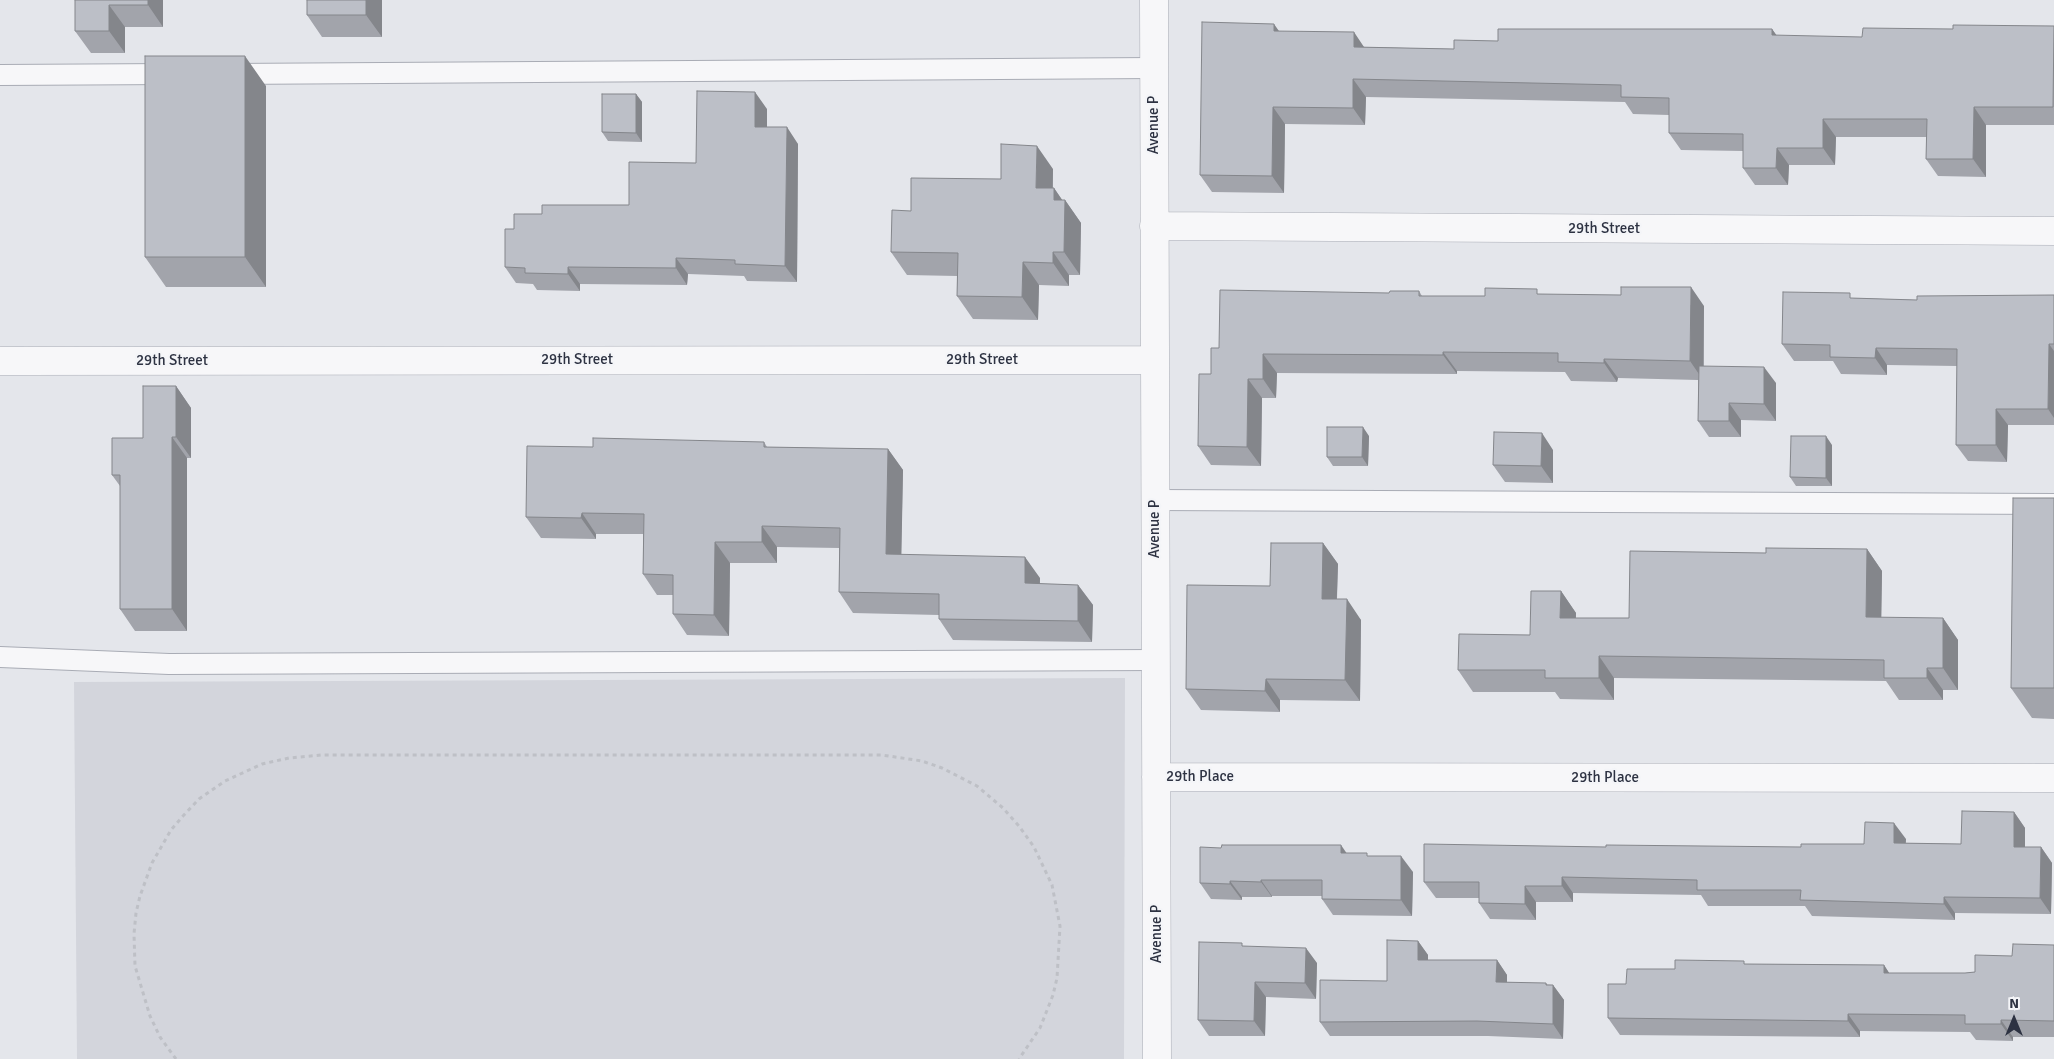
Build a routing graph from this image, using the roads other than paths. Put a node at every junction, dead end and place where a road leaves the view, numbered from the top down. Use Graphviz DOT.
graph roads {
  1 [pos="1154,0"];
  2 [pos="1154,68"];
  3 [pos="189,74"];
  4 [pos="209,74"];
  5 [pos="0,76"];
  6 [pos="1154,226"];
  7 [pos="2054,231"];
  8 [pos="1154,360"];
  9 [pos="0,361"];
  10 [pos="1155,500"];
  11 [pos="2054,504"];
  12 [pos="0,657"];
  13 [pos="1156,660"];
  14 [pos="1156,777"];
  15 [pos="2054,778"];
  16 [pos="1157,1059"];
  1 -- 2 [label="street, Avenue P"];
  2 -- 4 [label="lane"];
  2 -- 6 [label="street, Avenue P"];
  3 -- 5 [label="lane"];
  6 -- 7 [label="street, 29th Street"];
  6 -- 8 [label="street, Avenue P"];
  8 -- 9 [label="street, 29th Street"];
  8 -- 10 [label="street, Avenue P"];
  10 -- 11 [label="lane"];
  10 -- 13 [label="street, Avenue P"];
  12 -- 13 [label="lane"];
  13 -- 14 [label="street, Avenue P"];
  14 -- 15 [label="street, 29th Place"];
  14 -- 16 [label="street, Avenue P"];
}
